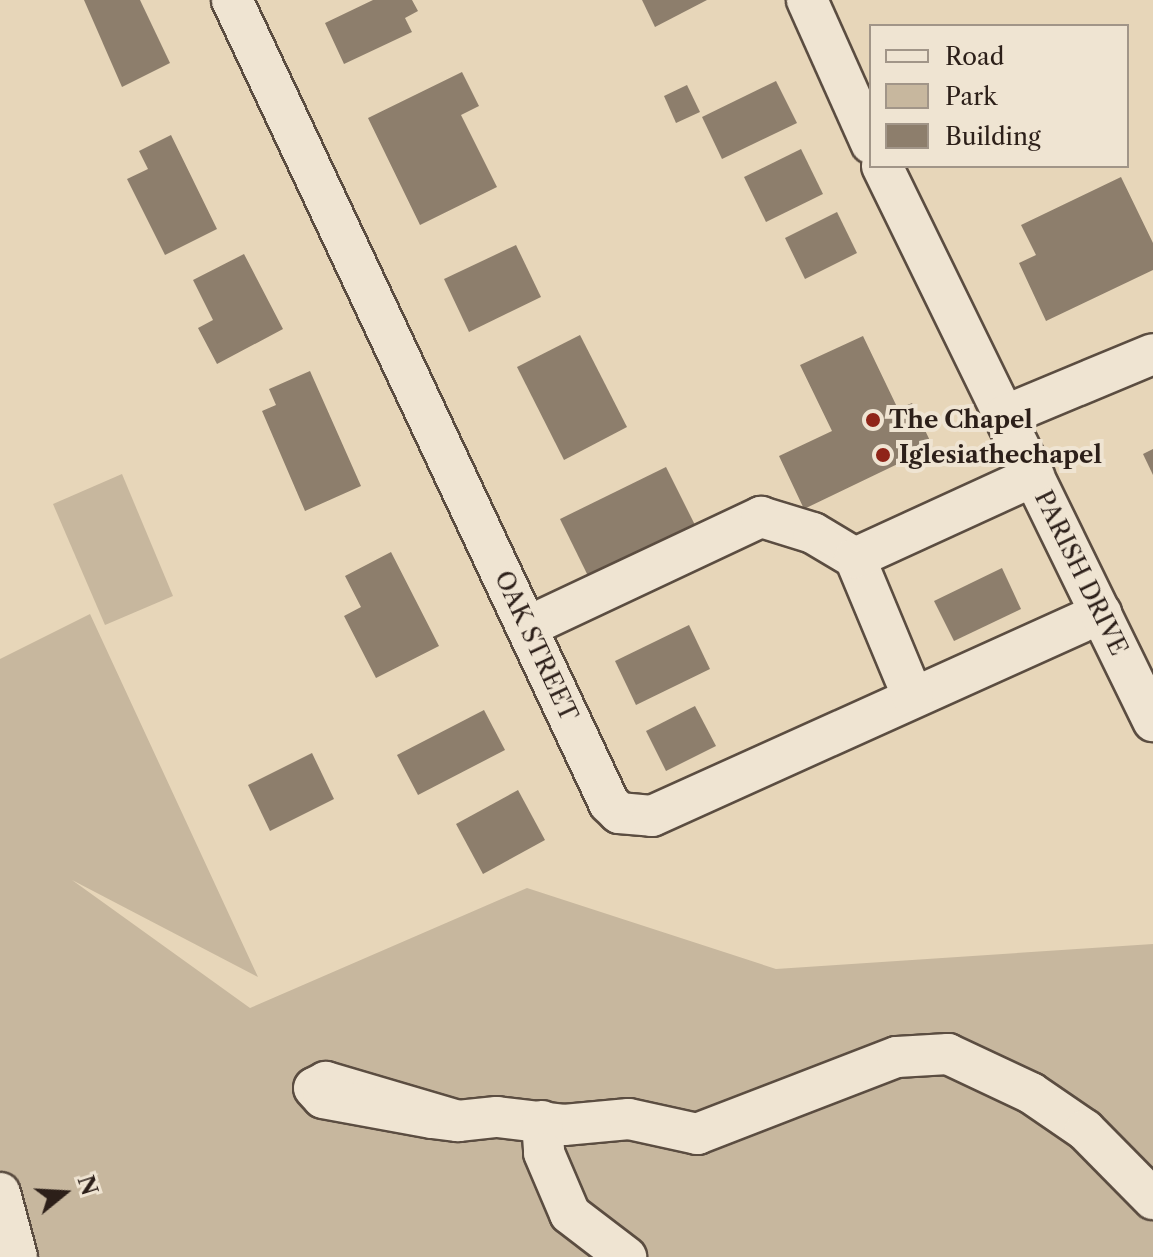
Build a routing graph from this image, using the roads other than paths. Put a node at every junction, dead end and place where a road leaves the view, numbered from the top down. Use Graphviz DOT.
graph roads {
  1 [pos="232,0"];
  2 [pos="807,0"];
  3 [pos="869,139"];
  4 [pos="883,168"];
  5 [pos="1153,354"];
  6 [pos="1004,416"];
  7 [pos="1034,476"];
  8 [pos="855,558"];
  9 [pos="1101,613"];
  10 [pos="527,627"];
  11 [pos="913,697"];
  12 [pos="1153,721"];
  13 [pos="458,1121"];
  14 [pos="542,1121"];
  15 [pos="0,1193"];
  16 [pos="1153,1199"];
  17 [pos="17,1257"];
  18 [pos="626,1257"];
  1 -- 10 [label="street, OAK STREET"];
  2 -- 3 [label="street"];
  4 -- 6 [label="street, PARISH DRIVE"];
  5 -- 6 [label="street"];
  6 -- 7 [label="street, PARISH DRIVE"];
  7 -- 8 [label="street"];
  7 -- 9 [label="street, PARISH DRIVE"];
  8 -- 10 [label="street"];
  8 -- 11 [label="street"];
  9 -- 11 [label="street, OAK STREET"];
  9 -- 12 [label="street, PARISH DRIVE"];
  10 -- 11 [label="street, OAK STREET"];
  13 -- 14 [label="street"];
  14 -- 16 [label="street"];
  14 -- 18 [label="street"];
  15 -- 17 [label="street"];
}
